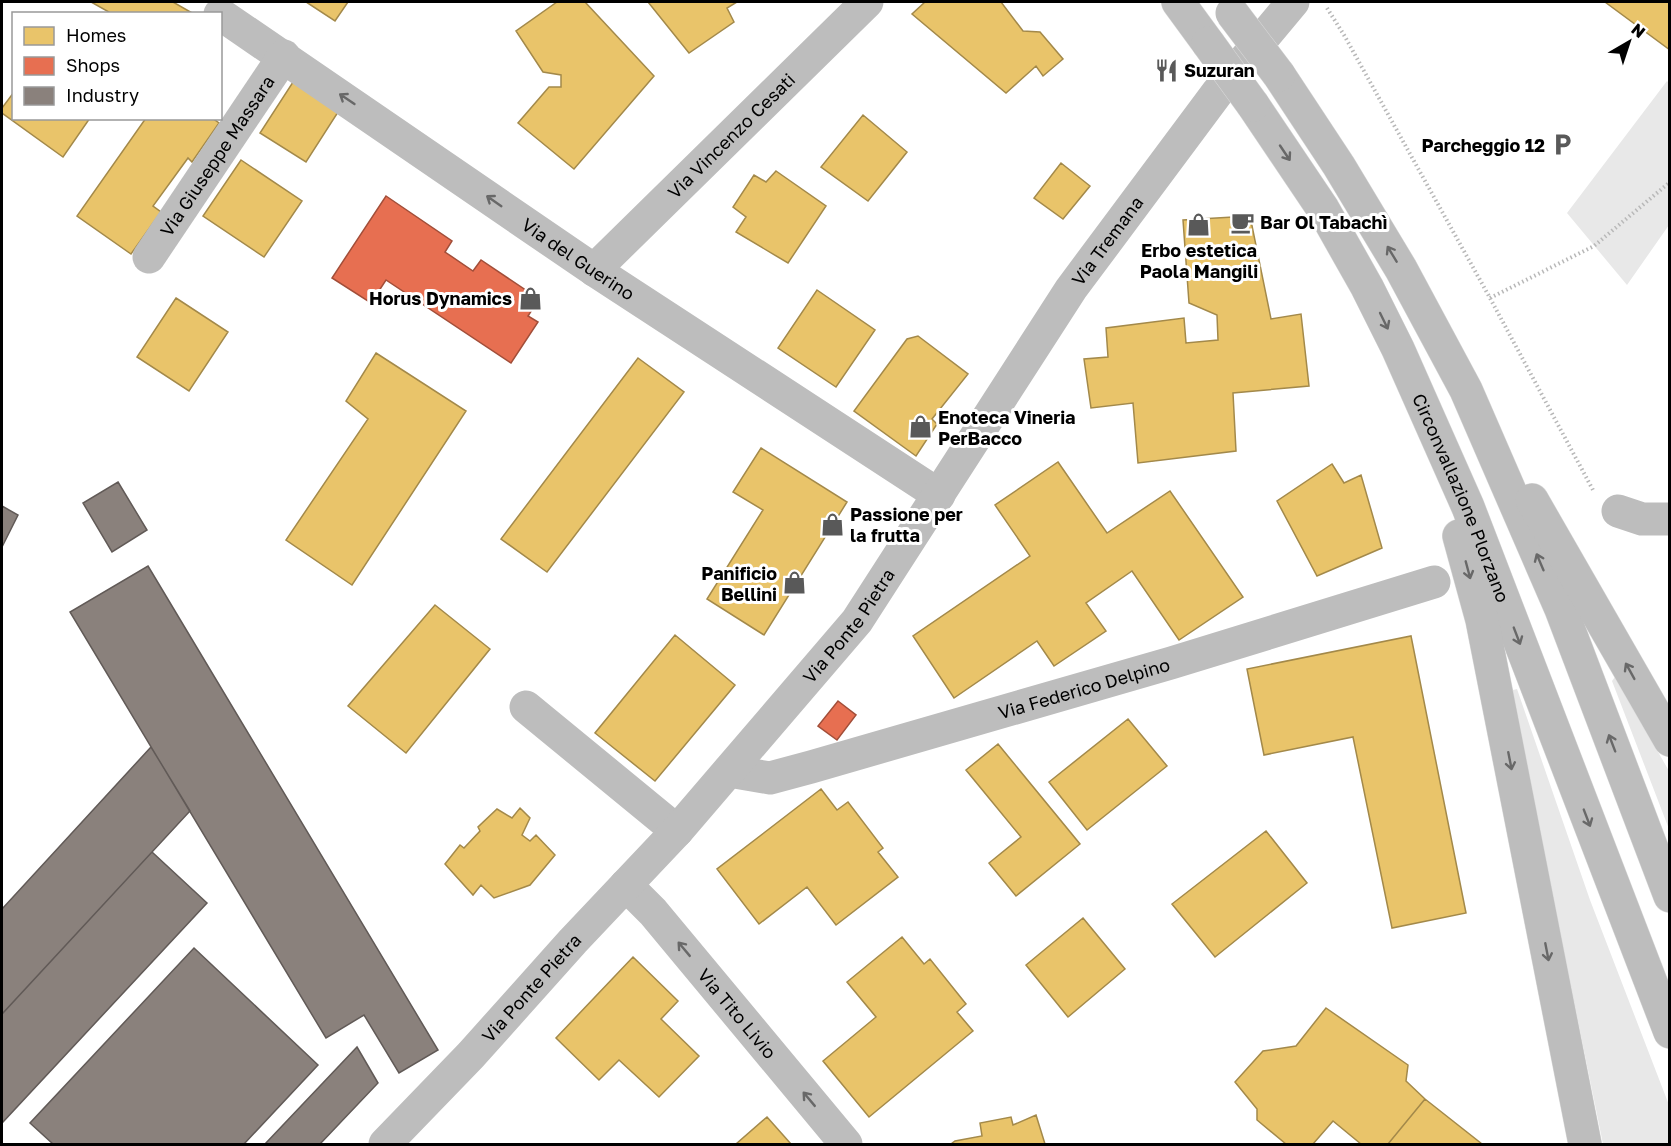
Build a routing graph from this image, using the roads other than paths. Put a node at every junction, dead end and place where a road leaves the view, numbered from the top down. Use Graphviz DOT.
graph roads {
  1 [pos="202,2"];
  2 [pos="867,2"];
  3 [pos="1178,2"];
  4 [pos="1293,2"];
  5 [pos="1228,7"];
  6 [pos="217,12"];
  7 [pos="222,15"];
  8 [pos="284,56"];
  9 [pos="149,257"];
  10 [pos="594,270"];
  11 [pos="1466,390"];
  12 [pos="1425,412"];
  13 [pos="939,495"];
  14 [pos="1618,512"];
  15 [pos="1670,519"];
  16 [pos="1434,582"];
  17 [pos="526,707"];
  18 [pos="1670,740"];
  19 [pos="729,771"];
  20 [pos="677,831"];
  21 [pos="626,885"];
  22 [pos="1670,896"];
  23 [pos="1670,1032"];
  24 [pos="385,1144"];
  25 [pos="846,1144"];
  26 [pos="1585,1144"];
  1 -- 6 [label="main road, Via del Guerino"];
  2 -- 10 [label="main road, Via Vincenzo Cesati"];
  3 -- 12 [label="main road, Circonvallazione Plorzano, one-way, bridge"];
  4 -- 13 [label="main road, Via Tremana"];
  11 -- 5 [label="main road, one-way, bridge"];
  7 -- 8 [label="main road, Via del Guerino"];
  8 -- 9 [label="main road, Via Giuseppe Massara"];
  10 -- 8 [label="main road, Via del Guerino, one-way"];
  10 -- 13 [label="main road, Via del Guerino"];
  18 -- 11 [label="main road, one-way"];
  22 -- 11 [label="main road, one-way"];
  12 -- 23 [label="main road, Circonvallazione Plorzano, one-way"];
  12 -- 26 [label="main road, one-way"];
  13 -- 19 [label="main road, Via Ponte Pietra"];
  14 -- 15 [label="main road"];
  16 -- 19 [label="main road, Via Federico Delpino"];
  17 -- 20 [label="main road"];
  19 -- 20 [label="main road, Via Ponte Pietra"];
  20 -- 21 [label="main road, Via Ponte Pietra"];
  21 -- 24 [label="main road, Via Ponte Pietra"];
  25 -- 21 [label="main road, Via Tito Livio, one-way"];
}
